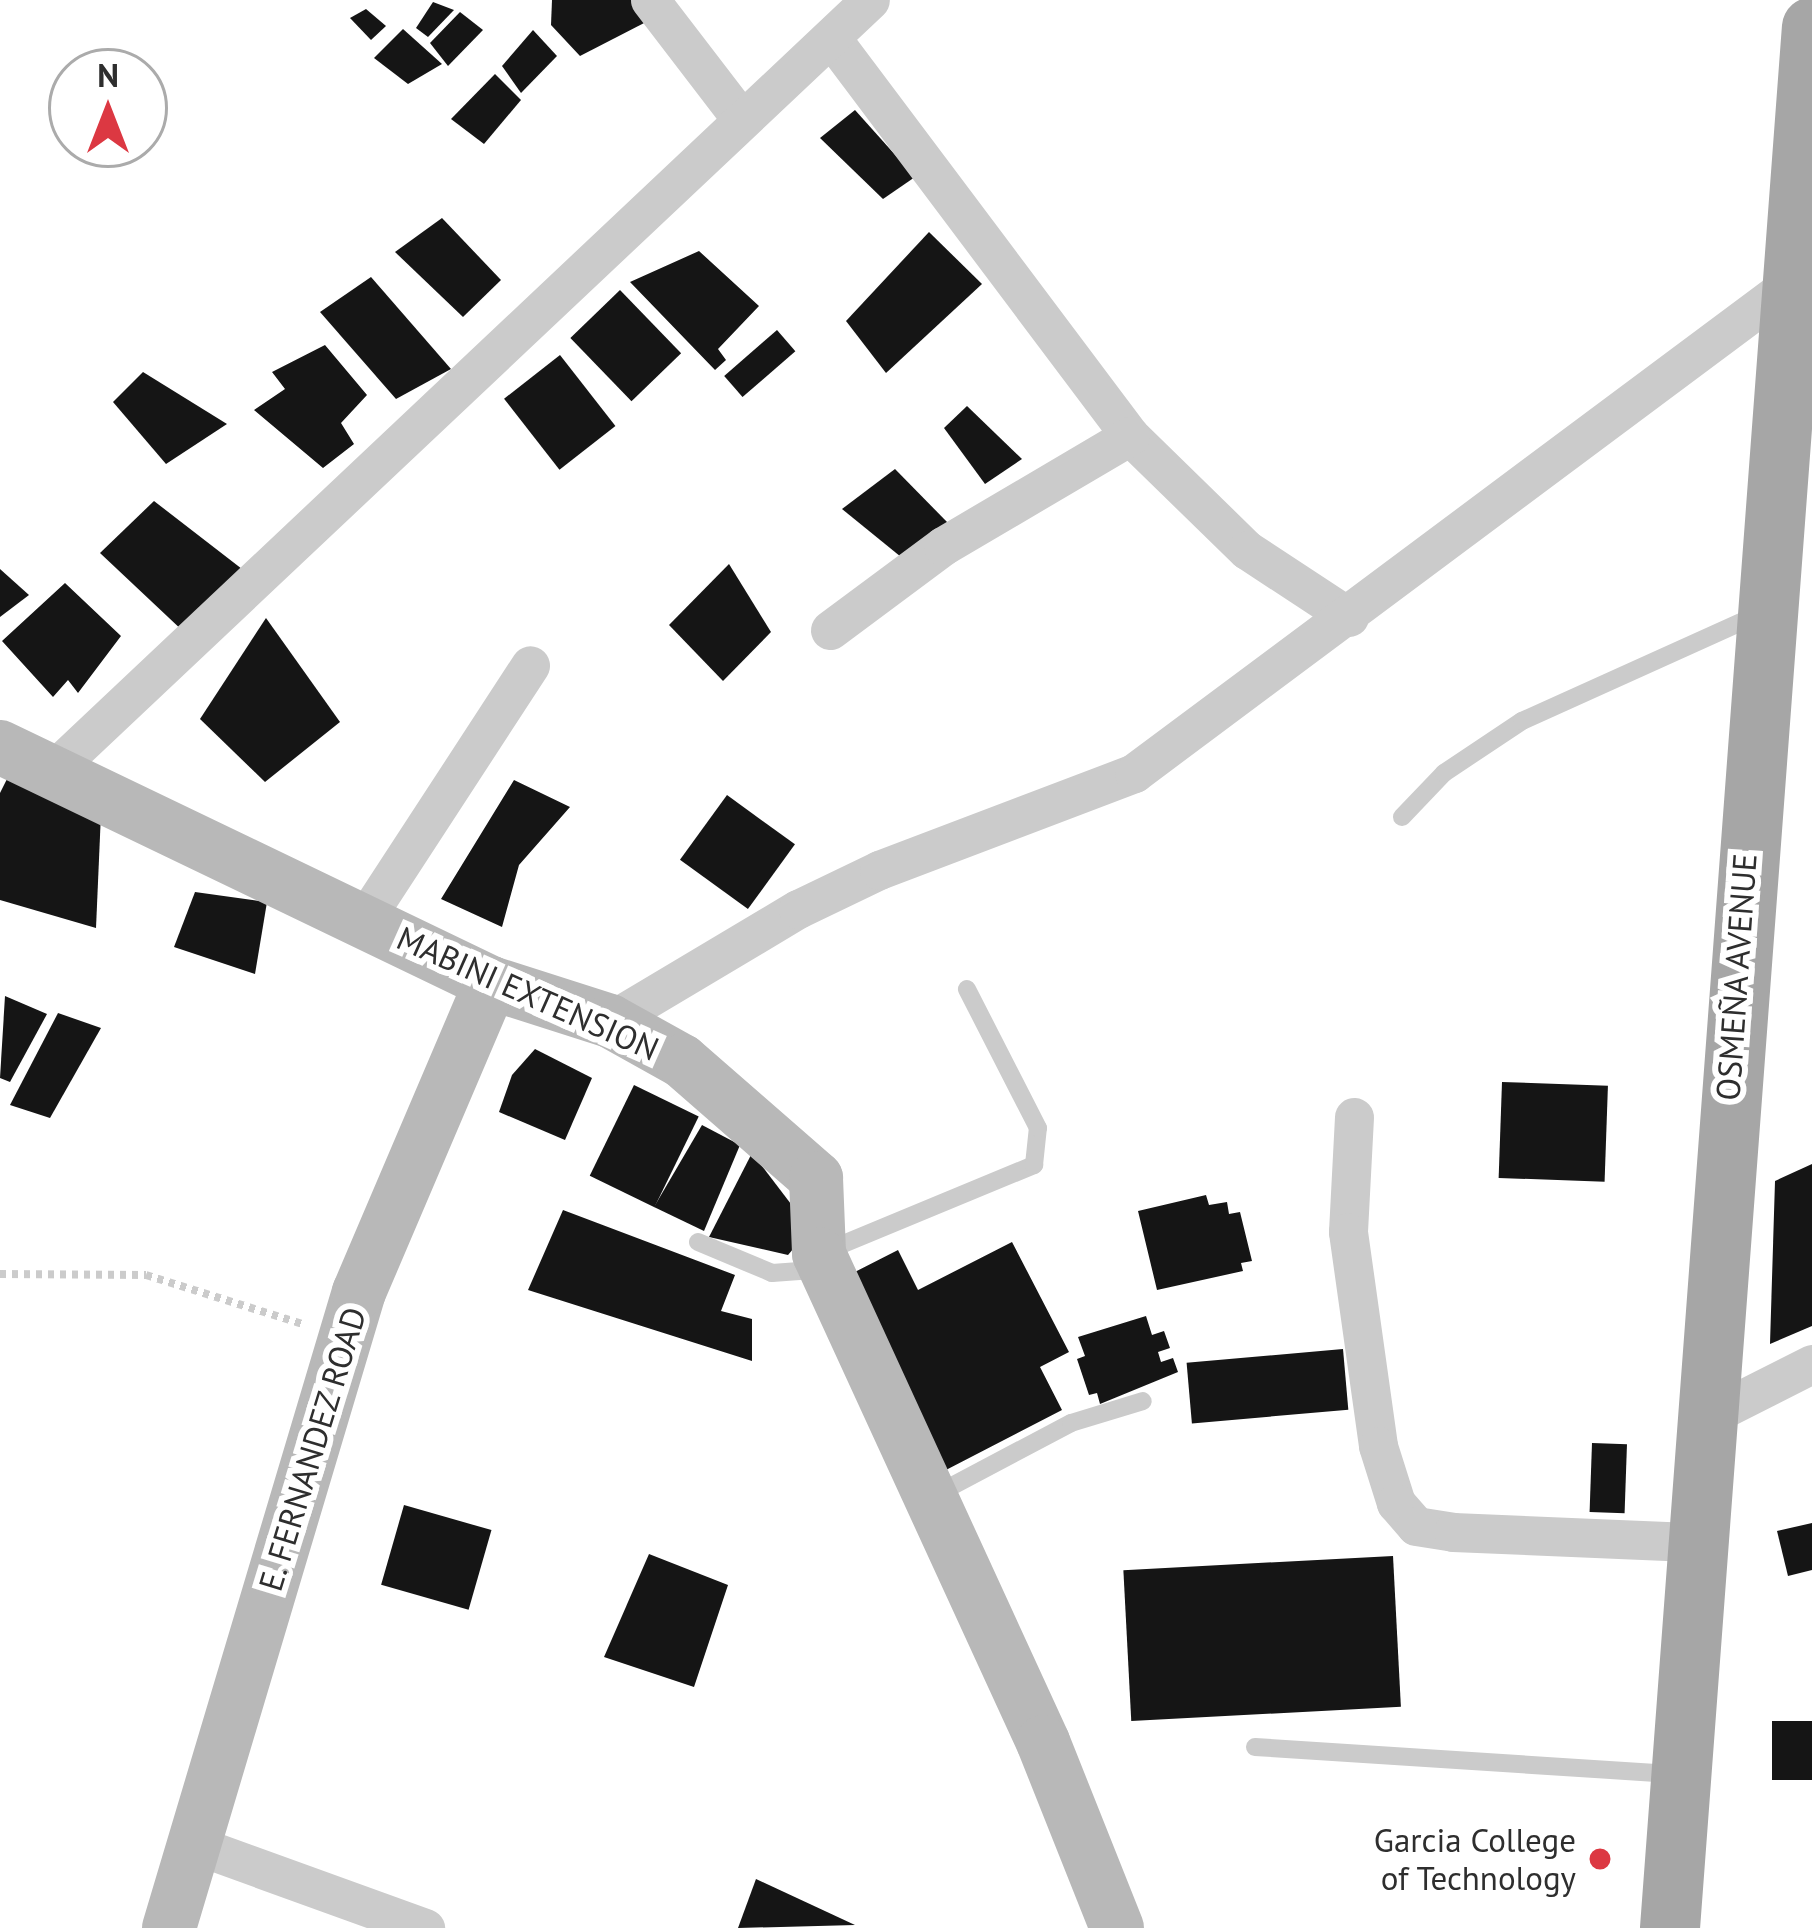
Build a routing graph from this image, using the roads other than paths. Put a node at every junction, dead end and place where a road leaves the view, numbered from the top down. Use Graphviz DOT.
graph roads {
  1 [pos="650,0"];
  2 [pos="870,0"];
  3 [pos="1812,27"];
  4 [pos="832,39"];
  5 [pos="739,116"];
  6 [pos="1790,284"];
  7 [pos="1130,436"];
  8 [pos="1762,612"];
  9 [pos="1349,616"];
  10 [pos="830,630"];
  11 [pos="530,665"];
  12 [pos="0,747"];
  13 [pos="47,776"];
  14 [pos="1402,817"];
  15 [pos="364,920"];
  16 [pos="491,983"];
  17 [pos="967,989"];
  18 [pos="610,1022"];
  19 [pos="1354,1117"];
  20 [pos="698,1242"];
  21 [pos="819,1254"];
  22 [pos="1812,1364"];
  23 [pos="1143,1401"];
  24 [pos="1705,1418"];
  25 [pos="931,1497"];
  26 [pos="1696,1542"];
  27 [pos="1255,1748"];
  28 [pos="1680,1774"];
  29 [pos="193,1844"];
  30 [pos="169,1928"];
  31 [pos="425,1928"];
  32 [pos="1117,1928"];
  33 [pos="1670,1928"];
  1 -- 5 [label="street"];
  2 -- 4 [label="street"];
  3 -- 6 [label="main road, OSMEÑA AVENUE"];
  4 -- 5 [label="street"];
  4 -- 7 [label="street"];
  5 -- 13 [label="street"];
  6 -- 8 [label="main road, OSMEÑA AVENUE"];
  6 -- 9 [label="street"];
  7 -- 9 [label="street"];
  7 -- 10 [label="street"];
  8 -- 14 [label="lane"];
  8 -- 24 [label="main road, OSMEÑA AVENUE"];
  9 -- 18 [label="street"];
  11 -- 15 [label="street"];
  12 -- 13 [label="street, MABINI EXTENSION"];
  13 -- 15 [label="street, MABINI EXTENSION"];
  15 -- 16 [label="street, MABINI EXTENSION"];
  16 -- 18 [label="street, MABINI EXTENSION"];
  16 -- 29 [label="street, E. FERNANDEZ ROAD"];
  17 -- 21 [label="lane"];
  18 -- 21 [label="street, MABINI EXTENSION"];
  19 -- 26 [label="street"];
  20 -- 21 [label="lane"];
  21 -- 25 [label="street, MABINI EXTENSION"];
  22 -- 24 [label="street"];
  23 -- 25 [label="lane"];
  24 -- 26 [label="main road, OSMEÑA AVENUE"];
  25 -- 32 [label="street, MABINI EXTENSION"];
  26 -- 28 [label="main road, OSMEÑA AVENUE"];
  27 -- 28 [label="lane"];
  28 -- 33 [label="main road, OSMEÑA AVENUE"];
  29 -- 30 [label="street, E. FERNANDEZ ROAD"];
  29 -- 31 [label="street"];
}
